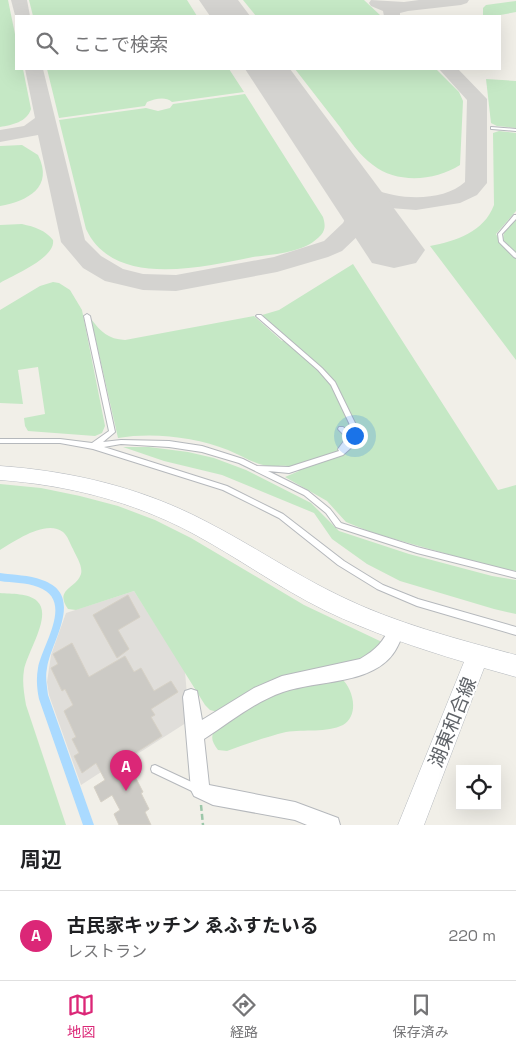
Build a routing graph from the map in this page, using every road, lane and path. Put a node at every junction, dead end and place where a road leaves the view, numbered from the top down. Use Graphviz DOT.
graph roads {
  1 [pos="492,128"];
  2 [pos="516,130"];
  3 [pos="516,216"];
  4 [pos="516,256"];
  5 [pos="87,316"];
  6 [pos="259,316"];
  7 [pos="341,429"];
  8 [pos="0,441"];
  9 [pos="93,446"];
  10 [pos="326,458"];
  11 [pos="252,467"];
  12 [pos="0,473"];
  13 [pos="516,575"];
  14 [pos="397,630"];
  15 [pos="516,631"];
  16 [pos="478,655"];
  17 [pos="516,666"];
  18 [pos="191,697"];
  19 [pos="195,734"];
  20 [pos="155,769"];
  21 [pos="200,790"];
  22 [pos="203,825"];
  23 [pos="331,825"];
  24 [pos="411,825"];
  1 -- 2 [label="lane"];
  3 -- 4 [label="lane"];
  5 -- 9 [label="lane"];
  6 -- 10 [label="lane"];
  7 -- 10 [label="lane"];
  8 -- 9 [label="lane"];
  9 -- 11 [label="lane"];
  9 -- 15 [label="lane"];
  10 -- 11 [label="lane"];
  11 -- 13 [label="lane"];
  12 -- 14 [label="street"];
  14 -- 16 [label="street"];
  14 -- 19 [label="street"];
  16 -- 17 [label="street, 湖東和合線"];
  16 -- 24 [label="street, 湖東和合線"];
  18 -- 19 [label="street"];
  19 -- 21 [label="street"];
  20 -- 21 [label="lane"];
  21 -- 22 [label="path"];
  21 -- 23 [label="street"];
}
